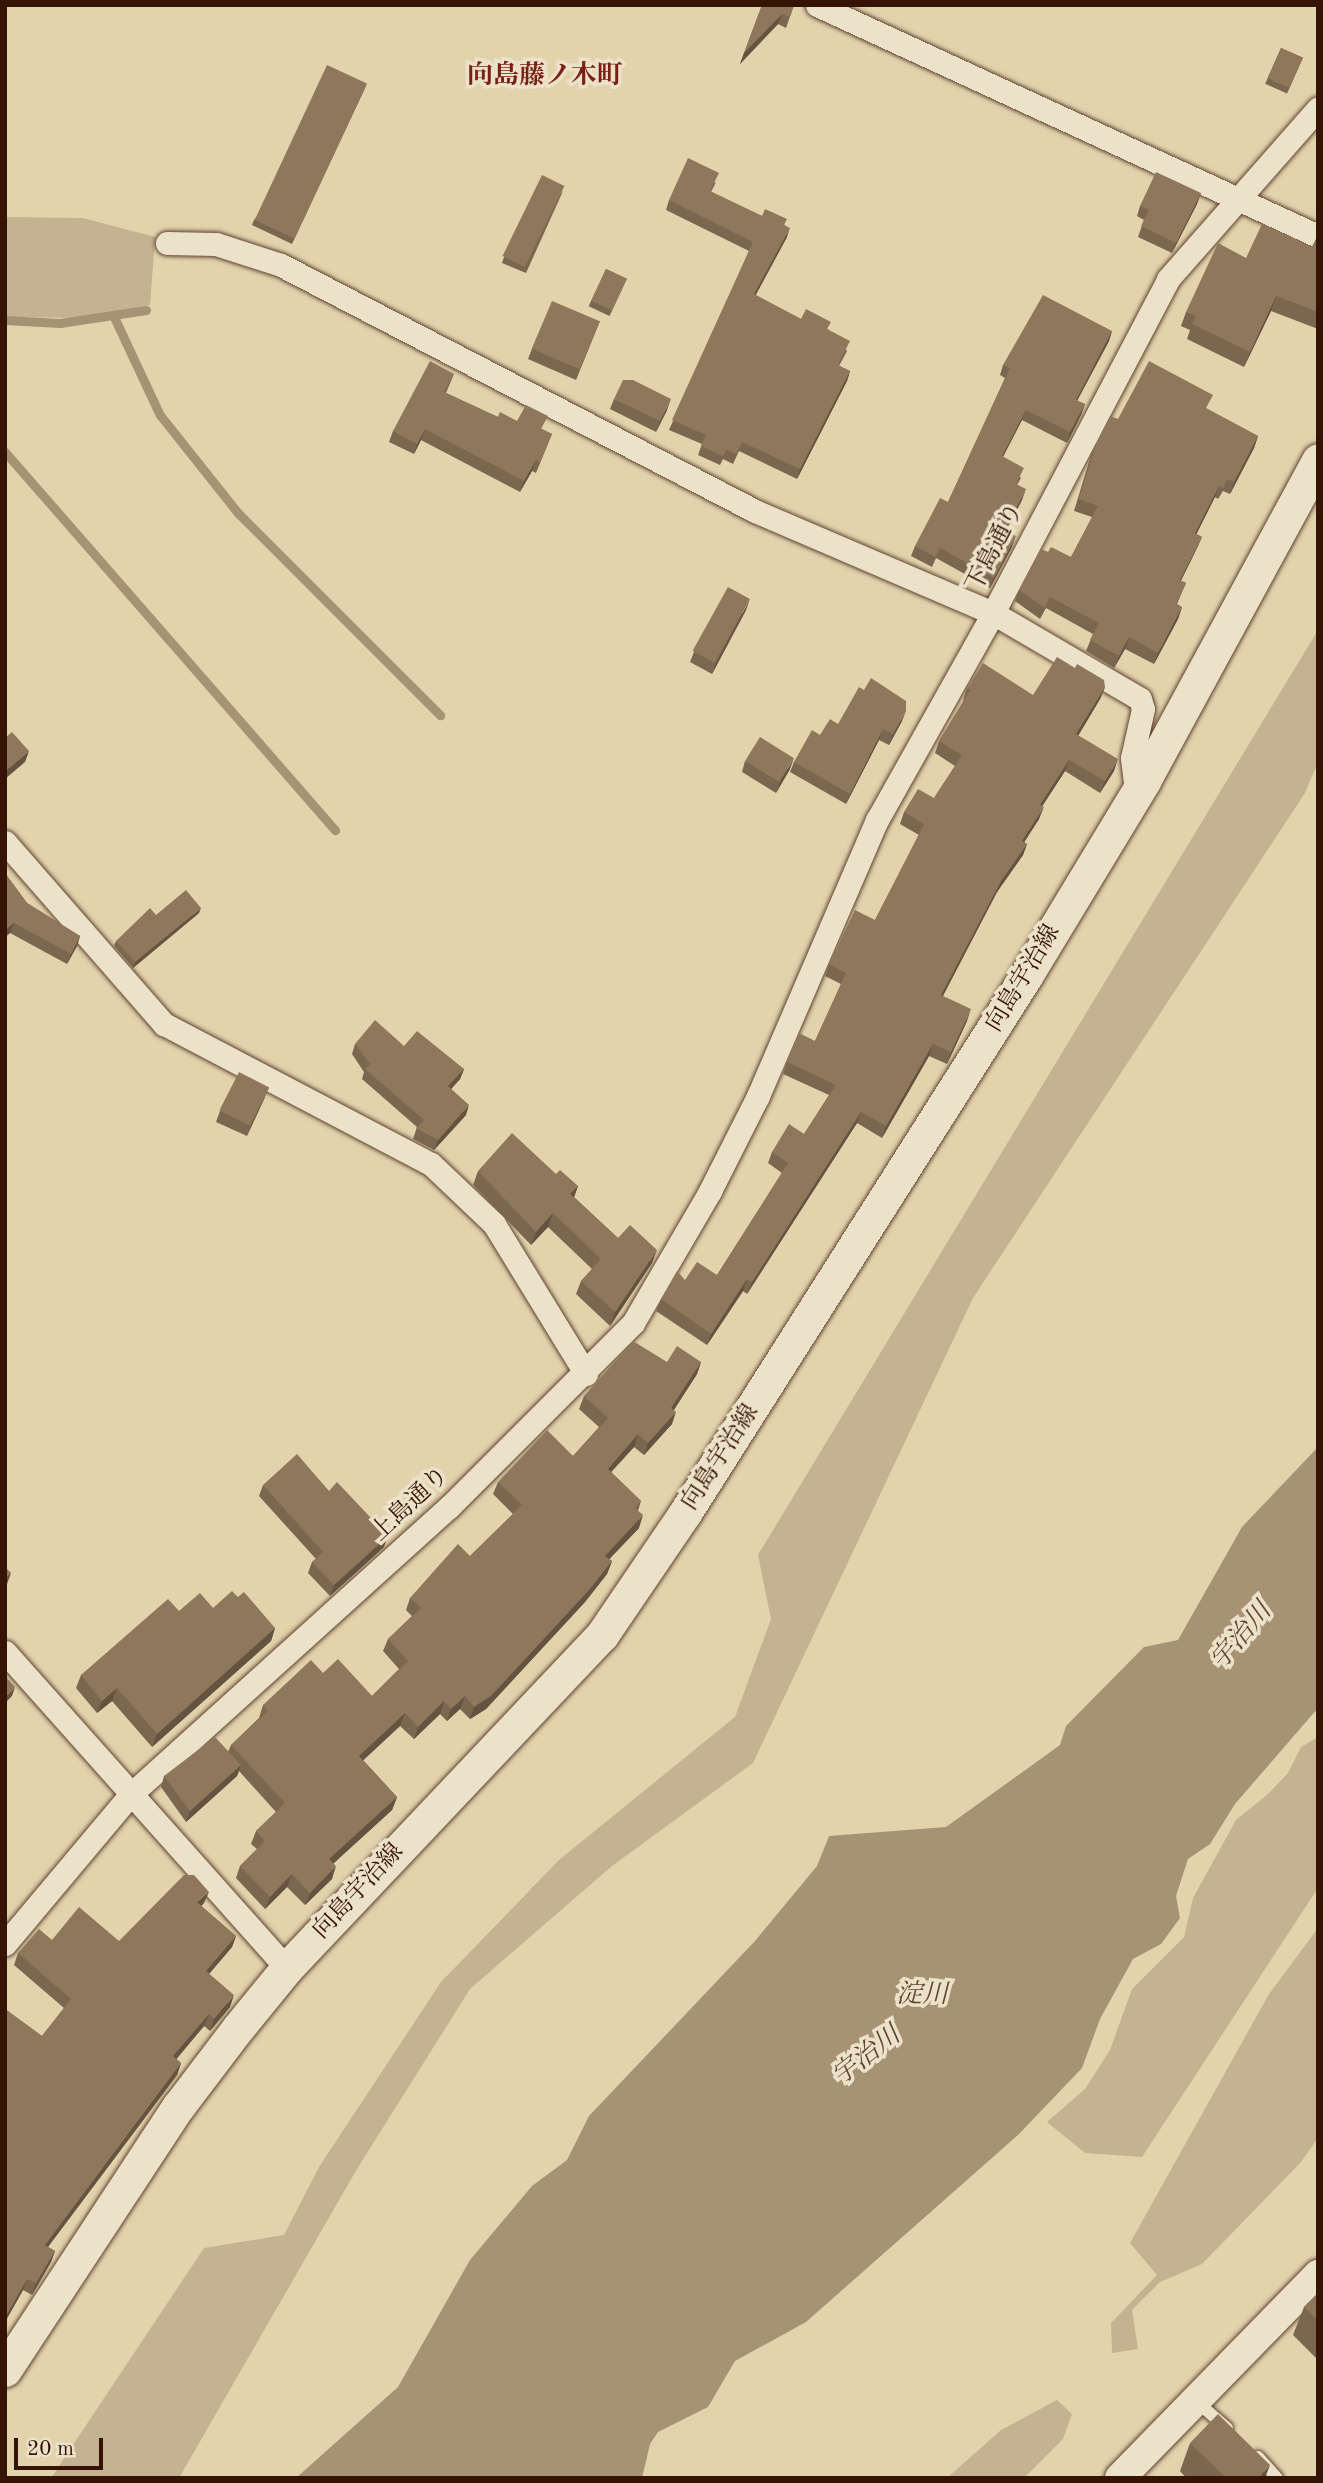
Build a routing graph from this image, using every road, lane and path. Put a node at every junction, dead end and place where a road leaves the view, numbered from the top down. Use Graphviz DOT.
graph roads {
  1 [pos="817,5"];
  2 [pos="1318,108"];
  3 [pos="1237,202"];
  4 [pos="1318,236"];
  5 [pos="167,243"];
  6 [pos="1318,460"];
  7 [pos="993,613"];
  8 [pos="1136,793"];
  9 [pos="5,842"];
  10 [pos="778,1048"];
  11 [pos="586,1374"];
  12 [pos="5,1652"];
  13 [pos="130,1795"];
  14 [pos="5,1944"];
  15 [pos="287,1968"];
  16 [pos="1318,2275"];
  17 [pos="5,2370"];
  18 [pos="1195,2400"];
  19 [pos="1120,2478"];
  20 [pos="1277,2478"];
  1 -- 3 [label="street"];
  2 -- 3 [label="street, 下島通り"];
  3 -- 4 [label="street"];
  3 -- 7 [label="street, 下島通り"];
  5 -- 7 [label="street"];
  6 -- 8 [label="main road, 向島宇治線"];
  7 -- 8 [label="street"];
  7 -- 10 [label="street, 下島通り"];
  8 -- 15 [label="main road, 向島宇治線"];
  9 -- 11 [label="street"];
  10 -- 11 [label="street, 上島通り"];
  11 -- 13 [label="street, 上島通り"];
  12 -- 13 [label="street"];
  13 -- 14 [label="street, 上島通り"];
  13 -- 15 [label="street"];
  15 -- 17 [label="main road, 向島宇治線"];
  16 -- 18 [label="street"];
  18 -- 19 [label="street"];
  18 -- 20 [label="lane"];
}
